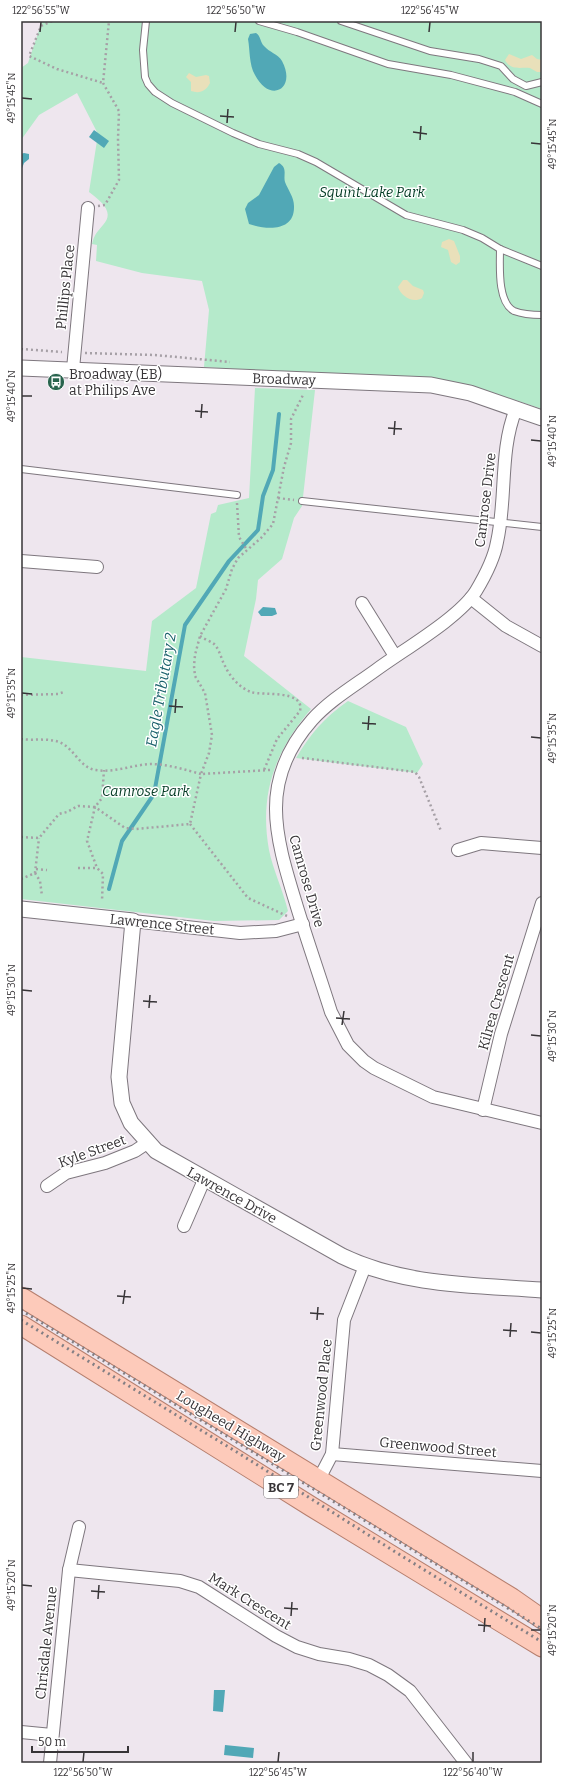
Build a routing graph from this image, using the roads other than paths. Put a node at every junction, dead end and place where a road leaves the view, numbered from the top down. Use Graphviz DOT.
graph roads {
  1 [pos="146,21"];
  2 [pos="259,21"];
  3 [pos="341,21"];
  4 [pos="542,82"];
  5 [pos="542,104"];
  6 [pos="88,208"];
  7 [pos="500,249"];
  8 [pos="542,266"];
  9 [pos="542,315"];
  10 [pos="21,368"];
  11 [pos="73,369"];
  12 [pos="516,409"];
  13 [pos="542,418"];
  14 [pos="21,469"];
  15 [pos="236,495"];
  16 [pos="302,501"];
  17 [pos="500,522"];
  18 [pos="542,527"];
  19 [pos="21,561"];
  20 [pos="97,567"];
  21 [pos="471,598"];
  22 [pos="362,603"];
  23 [pos="542,646"];
  24 [pos="395,656"];
  25 [pos="542,848"];
  26 [pos="458,850"];
  27 [pos="542,903"];
  28 [pos="21,909"];
  29 [pos="132,921"];
  30 [pos="303,924"];
  31 [pos="484,1110"];
  32 [pos="542,1123"];
  33 [pos="147,1143"];
  34 [pos="204,1180"];
  35 [pos="47,1186"];
  36 [pos="184,1226"];
  37 [pos="364,1266"];
  38 [pos="542,1290"];
  39 [pos="21,1297"];
  40 [pos="21,1325"];
  41 [pos="332,1454"];
  42 [pos="542,1471"];
  43 [pos="319,1479"];
  44 [pos="79,1527"];
  45 [pos="69,1570"];
  46 [pos="542,1619"];
  47 [pos="542,1647"];
  48 [pos="21,1732"];
  49 [pos="52,1735"];
  50 [pos="50,1763"];
  51 [pos="466,1763"];
  1 -- 7 [label="lane"];
  2 -- 5 [label="lane"];
  3 -- 4 [label="lane"];
  6 -- 11 [label="street, Phillips Place"];
  7 -- 8 [label="lane"];
  7 -- 9 [label="lane"];
  10 -- 11 [label="street, Broadway"];
  11 -- 12 [label="street, Broadway"];
  12 -- 13 [label="street, Broadway"];
  12 -- 17 [label="street, Camrose Drive"];
  14 -- 15 [label="lane"];
  16 -- 17 [label="lane"];
  17 -- 18 [label="lane"];
  17 -- 21 [label="street, Camrose Drive"];
  19 -- 20 [label="street"];
  21 -- 23 [label="street"];
  21 -- 24 [label="street, Camrose Drive"];
  22 -- 24 [label="street"];
  24 -- 30 [label="street, Camrose Drive"];
  25 -- 26 [label="street"];
  27 -- 31 [label="street, Kilrea Crescent"];
  28 -- 29 [label="street, Lawrence Street"];
  29 -- 30 [label="street, Lawrence Street"];
  29 -- 33 [label="street, Lawrence Drive"];
  30 -- 31 [label="street, Camrose Drive"];
  31 -- 32 [label="street, Camrose Drive"];
  33 -- 34 [label="street, Lawrence Drive"];
  33 -- 35 [label="street, Kyle Street"];
  34 -- 36 [label="street"];
  34 -- 37 [label="street, Lawrence Drive"];
  37 -- 38 [label="street, Lawrence Drive"];
  37 -- 41 [label="street, Greenwood Place"];
  39 -- 43 [label="main road, Lougheed Highway / BC 7"];
  40 -- 47 [label="main road, Lougheed Highway / BC 7"];
  41 -- 42 [label="street, Greenwood Street"];
  41 -- 43 [label="street, Greenwood Place"];
  43 -- 46 [label="main road, Lougheed Highway / BC 7"];
  44 -- 45 [label="street, Chrisdale Avenue"];
  45 -- 49 [label="street, Chrisdale Avenue"];
  45 -- 51 [label="street, Mark Crescent"];
  48 -- 49 [label="street"];
  49 -- 50 [label="street, Chrisdale Avenue"];
}
